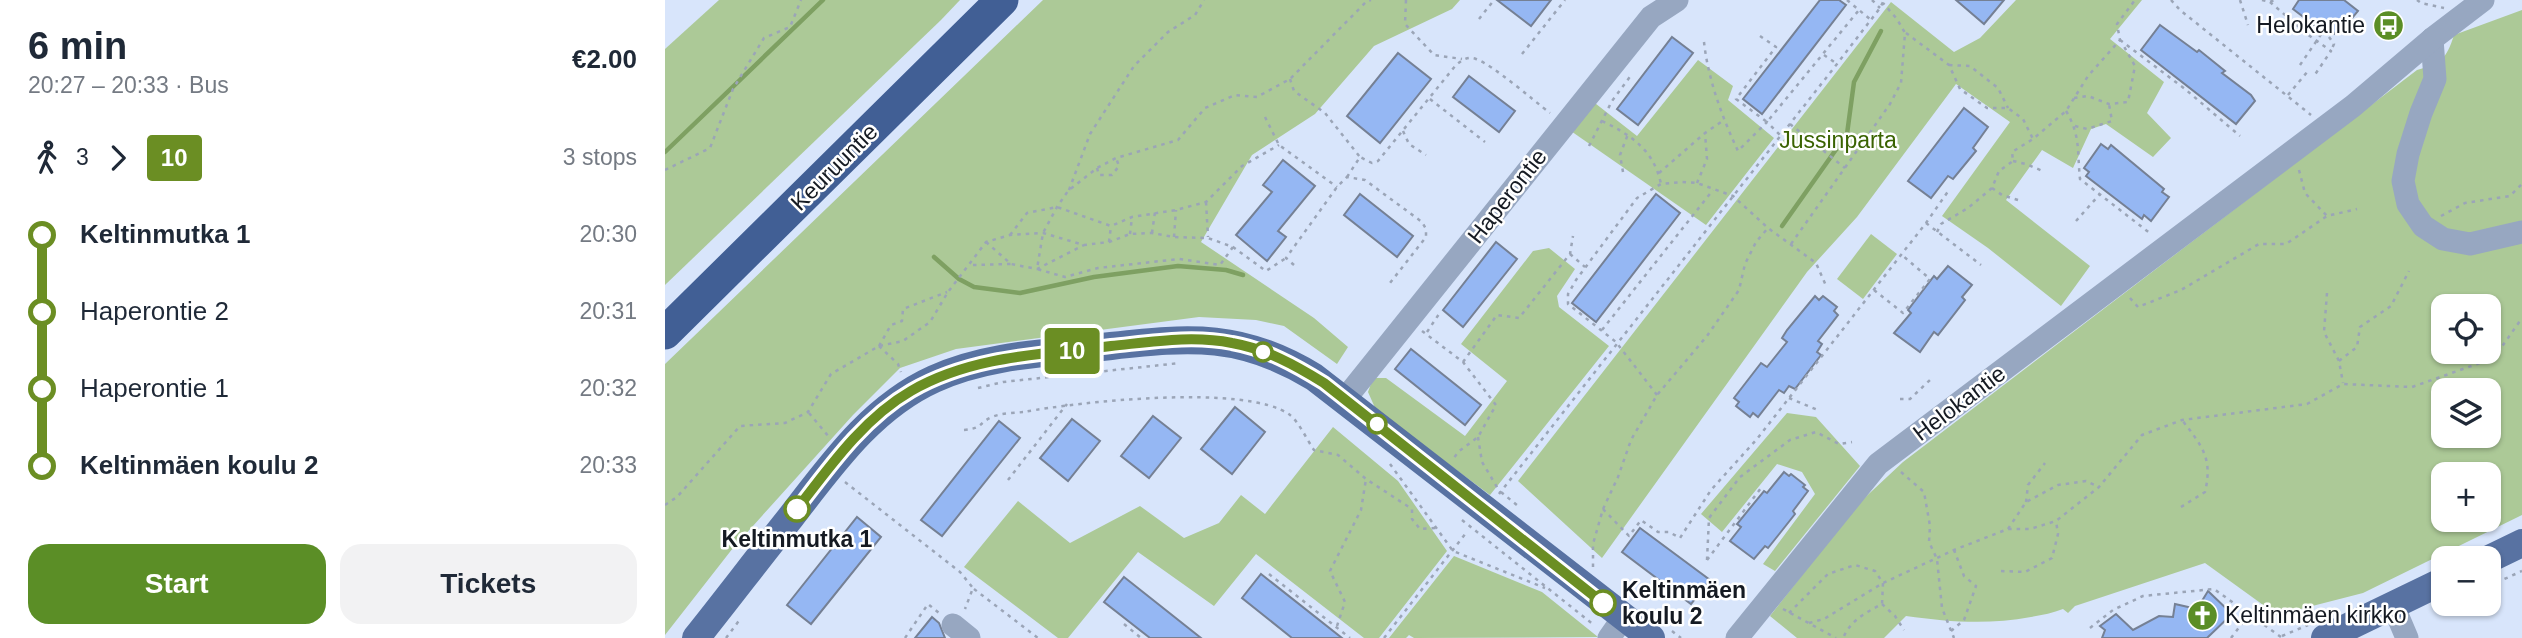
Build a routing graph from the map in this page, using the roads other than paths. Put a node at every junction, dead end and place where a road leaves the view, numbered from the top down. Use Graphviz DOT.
graph roads {
  1 [pos="1002,0"];
  2 [pos="1677,0"];
  3 [pos="2483,0"];
  4 [pos="2432,39"];
  5 [pos="2522,232"];
  6 [pos="665,333"];
  7 [pos="1345,399"];
  8 [pos="2522,543"];
  9 [pos="2501,553"];
  10 [pos="2431,587"];
  11 [pos="2393,605"];
  12 [pos="1614,631"];
  13 [pos="696,638"];
  14 [pos="1650,638"];
  15 [pos="1737,638"];
  16 [pos="2325,638"];
  17 [pos="2406,638"];
  1 -- 6 [label="highway, Keuruuntie"];
  2 -- 7 [label="street, Haperontie"];
  3 -- 4 [label="street, Helokantie"];
  4 -- 5 [label="street"];
  4 -- 15 [label="street, Helokantie"];
  7 -- 12 [label="main road"];
  7 -- 13 [label="main road"];
  8 -- 9 [label="main road"];
  10 -- 11 [label="main road"];
  11 -- 16 [label="main road"];
  11 -- 17 [label="street"];
  12 -- 14 [label="main road"];
}
